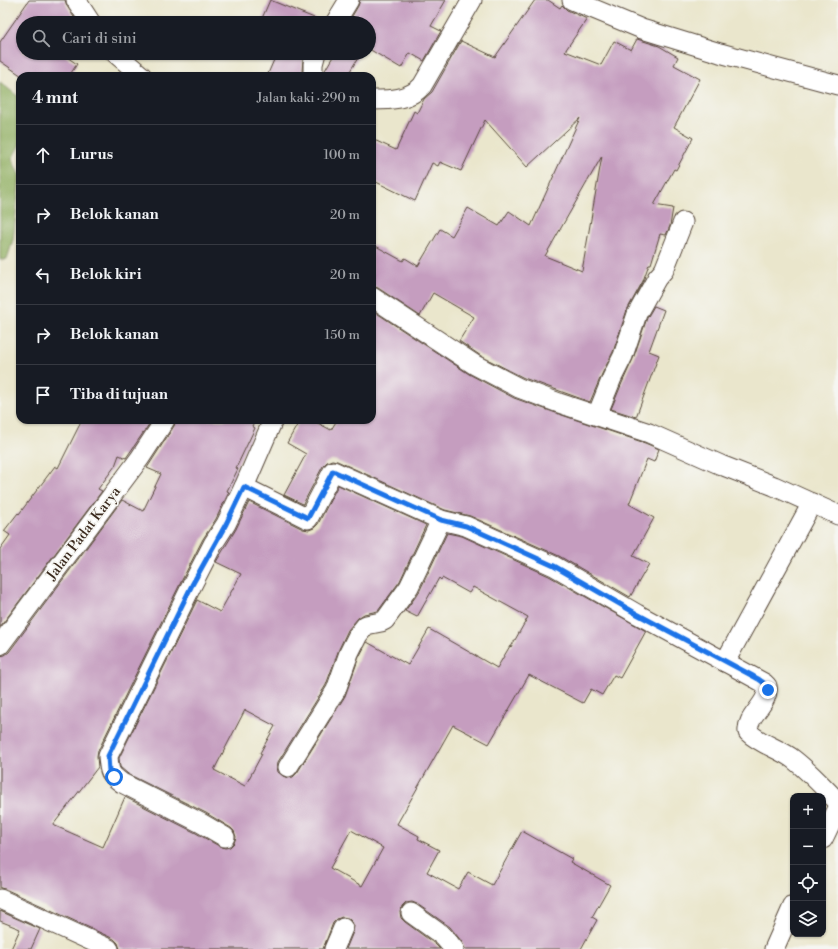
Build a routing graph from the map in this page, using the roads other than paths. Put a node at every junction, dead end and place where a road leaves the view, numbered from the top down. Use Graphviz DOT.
graph roads {
  1 [pos="76,0"];
  2 [pos="348,0"];
  3 [pos="472,0"];
  4 [pos="572,0"];
  5 [pos="86,16"];
  6 [pos="339,16"];
  7 [pos="123,60"];
  8 [pos="314,60"];
  9 [pos="137,72"];
  10 [pos="313,72"];
  11 [pos="838,85"];
  12 [pos="376,100"];
  13 [pos="683,222"];
  14 [pos="376,300"];
  15 [pos="597,415"];
  16 [pos="162,424"];
  17 [pos="271,424"];
  18 [pos="244,487"];
  19 [pos="812,503"];
  20 [pos="838,515"];
  21 [pos="441,520"];
  22 [pos="0,645"];
  23 [pos="725,662"];
  24 [pos="288,767"];
  25 [pos="838,802"];
  26 [pos="838,808"];
  27 [pos="826,834"];
  28 [pos="225,838"];
  29 [pos="0,899"];
  30 [pos="411,913"];
  31 [pos="790,913"];
  32 [pos="343,928"];
  33 [pos="109,949"];
  34 [pos="334,949"];
  35 [pos="454,949"];
  36 [pos="774,949"];
  1 -- 5 [label="street"];
  2 -- 6 [label="street"];
  3 -- 12 [label="street"];
  4 -- 11 [label="street"];
  7 -- 9 [label="street"];
  8 -- 10 [label="street"];
  13 -- 15 [label="street"];
  14 -- 15 [label="street"];
  15 -- 19 [label="street"];
  16 -- 22 [label="street, Jalan Padat Karya"];
  17 -- 18 [label="street"];
  18 -- 21 [label="street"];
  18 -- 28 [label="street"];
  19 -- 20 [label="street"];
  19 -- 23 [label="street"];
  21 -- 23 [label="street"];
  21 -- 24 [label="street"];
  23 -- 25 [label="street"];
  26 -- 27 [label="street"];
  29 -- 33 [label="street"];
  30 -- 35 [label="street"];
  31 -- 36 [label="street"];
  32 -- 34 [label="street"];
}
